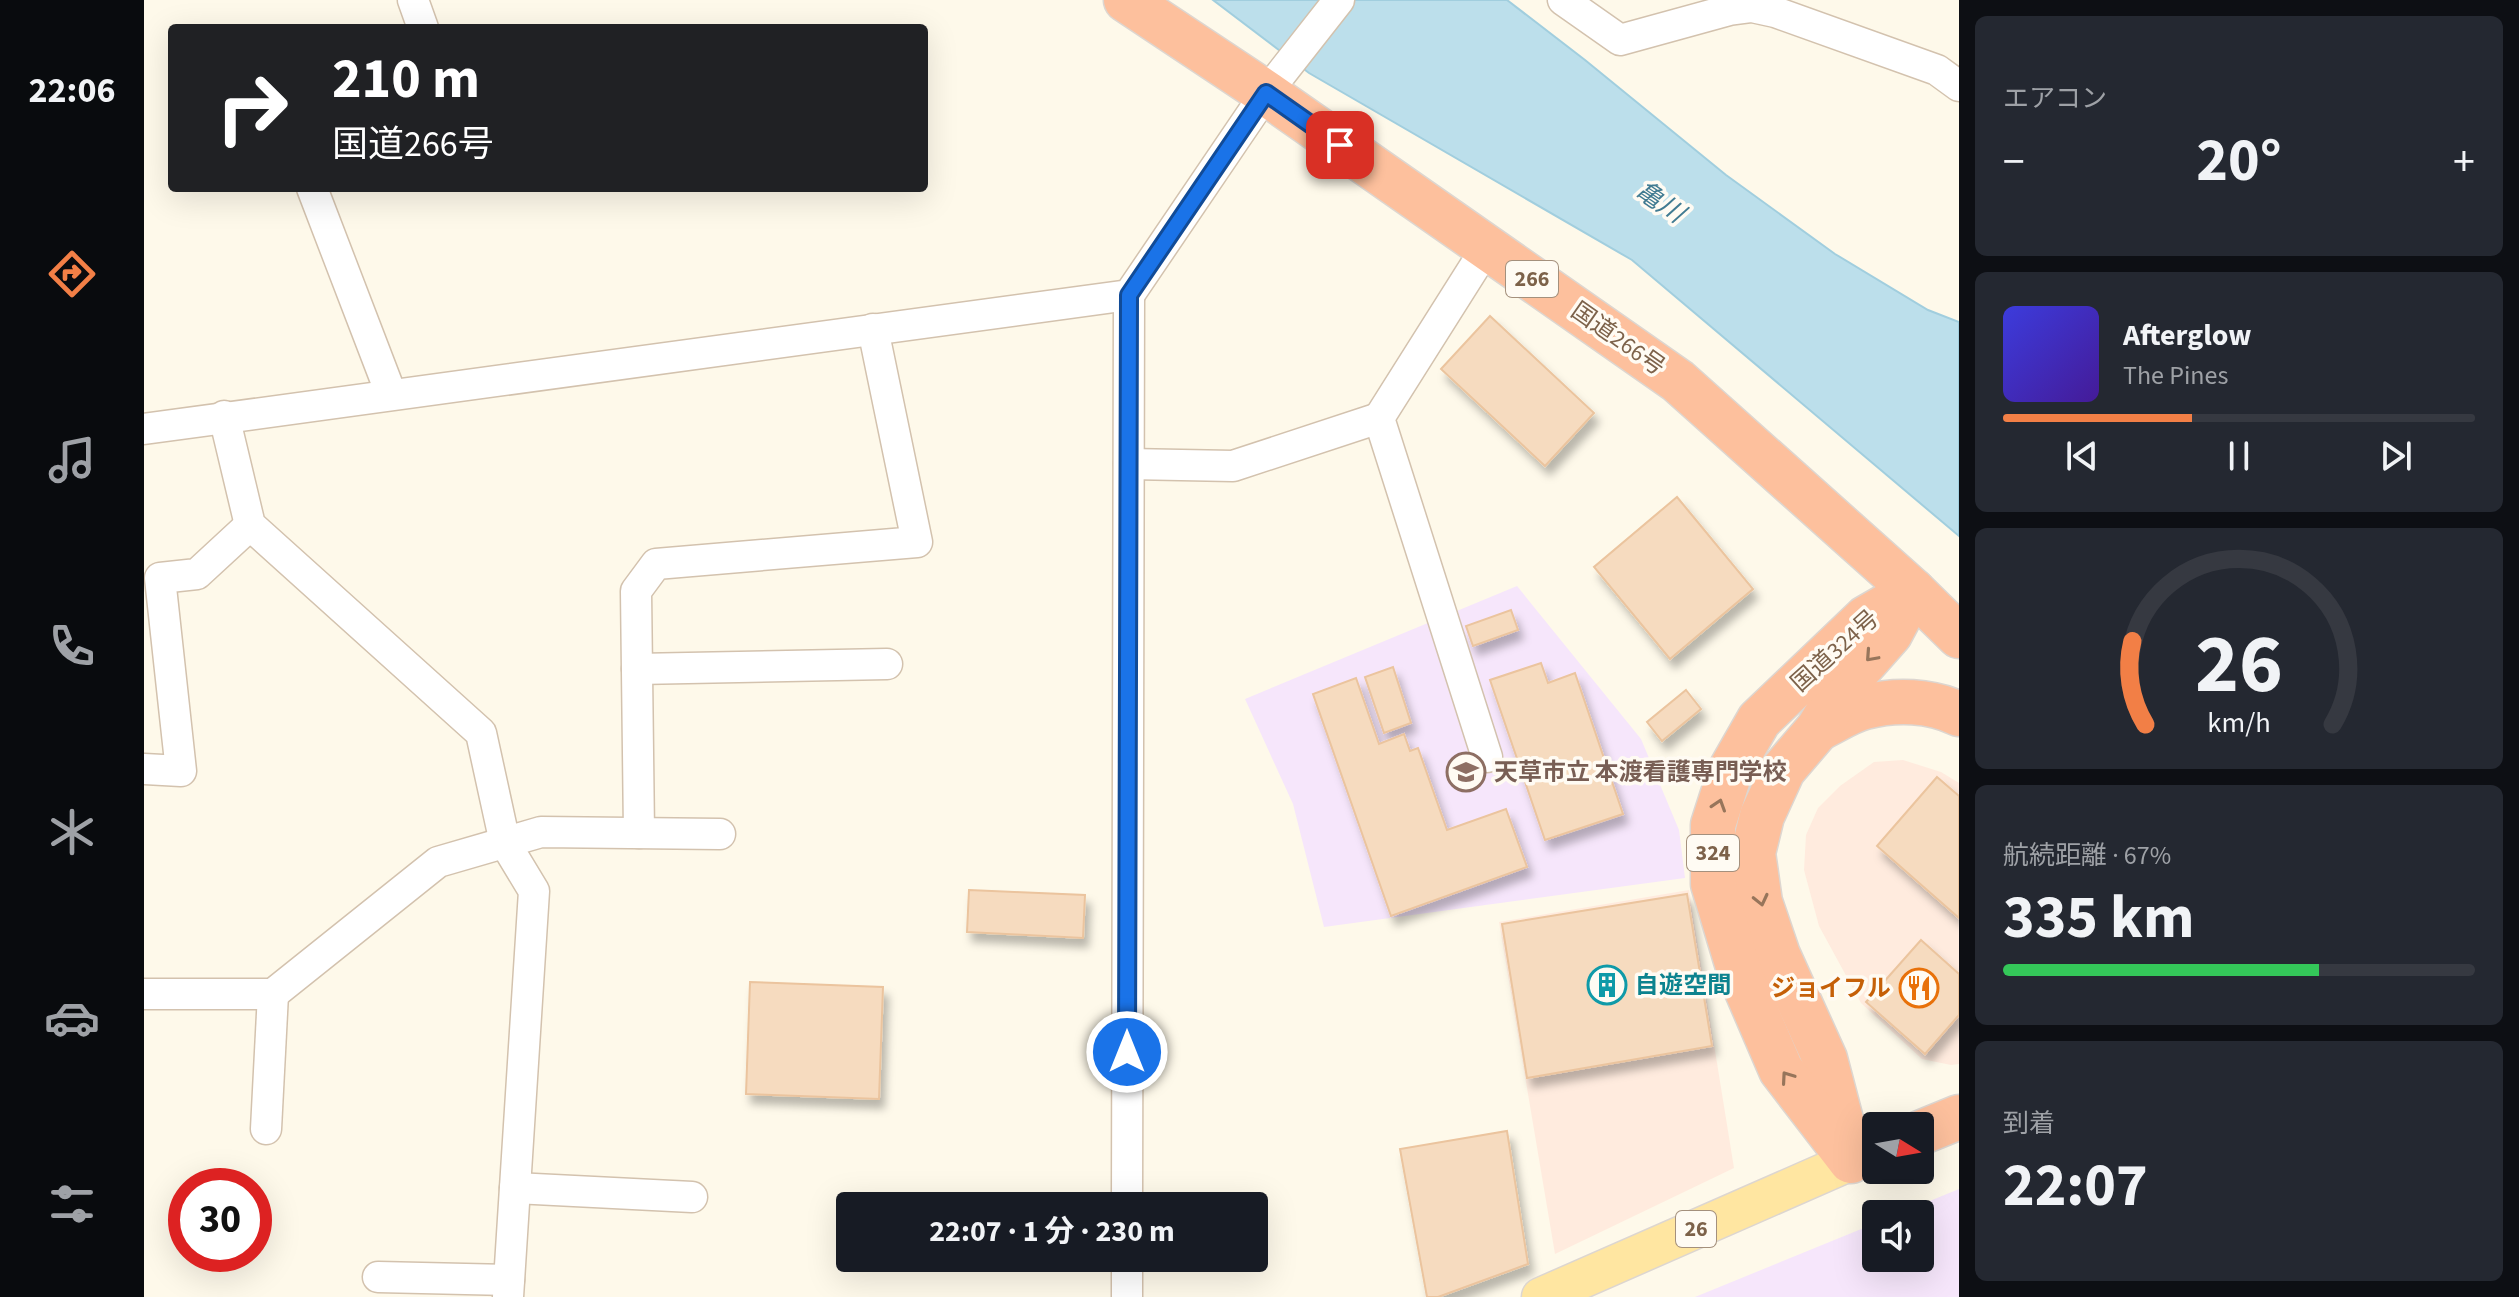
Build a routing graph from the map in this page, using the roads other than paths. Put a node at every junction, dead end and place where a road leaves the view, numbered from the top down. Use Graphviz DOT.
graph roads {
  1 [pos="413,0"];
  2 [pos="1126,0"];
  3 [pos="1339,0"];
  4 [pos="1563,0"];
  5 [pos="422,24"];
  6 [pos="1959,86"];
  7 [pos="1266,93"];
  8 [pos="314,192"];
  9 [pos="1487,247"];
  10 [pos="1129,295"];
  11 [pos="873,329"];
  12 [pos="391,394"];
  13 [pos="224,416"];
  14 [pos="1379,418"];
  15 [pos="144,429"];
  16 [pos="1129,464"];
  17 [pos="250,525"];
  18 [pos="1913,591"];
  19 [pos="1959,636"];
  20 [pos="887,664"];
  21 [pos="637,669"];
  22 [pos="1959,714"];
  23 [pos="1818,729"];
  24 [pos="1487,757"];
  25 [pos="144,769"];
  26 [pos="639,833"];
  27 [pos="720,834"];
  28 [pos="505,843"];
  29 [pos="144,994"];
  30 [pos="273,994"];
  31 [pos="1959,1117"];
  32 [pos="1934,1127"];
  33 [pos="266,1129"];
  34 [pos="1862,1151"];
  35 [pos="1862,1154"];
  36 [pos="1862,1157"];
  37 [pos="515,1188"];
  38 [pos="1127,1192"];
  39 [pos="692,1197"];
  40 [pos="1127,1272"];
  41 [pos="378,1277"];
  42 [pos="508,1289"];
  43 [pos="1127,1297"];
  44 [pos="1541,1297"];
  1 -- 5 [label="street"];
  2 -- 7 [label="highway, 国道266号 / 266"];
  3 -- 7 [label="street"];
  4 -- 6 [label="street"];
  7 -- 9 [label="highway, 国道266号 / 266"];
  7 -- 10 [label="street"];
  8 -- 12 [label="street"];
  9 -- 14 [label="street"];
  9 -- 18 [label="highway, 国道266号 / 266"];
  10 -- 11 [label="street"];
  10 -- 16 [label="street"];
  11 -- 12 [label="street"];
  11 -- 21 [label="street"];
  12 -- 13 [label="street"];
  13 -- 15 [label="street"];
  13 -- 17 [label="street"];
  14 -- 16 [label="street"];
  14 -- 24 [label="street"];
  16 -- 38 [label="street"];
  17 -- 25 [label="street"];
  17 -- 28 [label="street"];
  18 -- 19 [label="highway, 国道266号 / 266"];
  18 -- 23 [label="highway, 国道324号 / 324, one-way"];
  35 -- 18 [label="highway, 国道324号 / 324, one-way"];
  20 -- 21 [label="street"];
  21 -- 26 [label="street"];
  22 -- 23 [label="highway"];
  23 -- 34 [label="highway, 国道324号 / 324, one-way"];
  26 -- 27 [label="street"];
  26 -- 28 [label="street"];
  28 -- 30 [label="street"];
  28 -- 37 [label="street"];
  29 -- 30 [label="street"];
  30 -- 33 [label="street"];
  31 -- 32 [label="highway"];
  36 -- 44 [label="main road, 26"];
  37 -- 39 [label="street"];
  37 -- 42 [label="street"];
  40 -- 43 [label="street"];
  41 -- 42 [label="street"];
}
